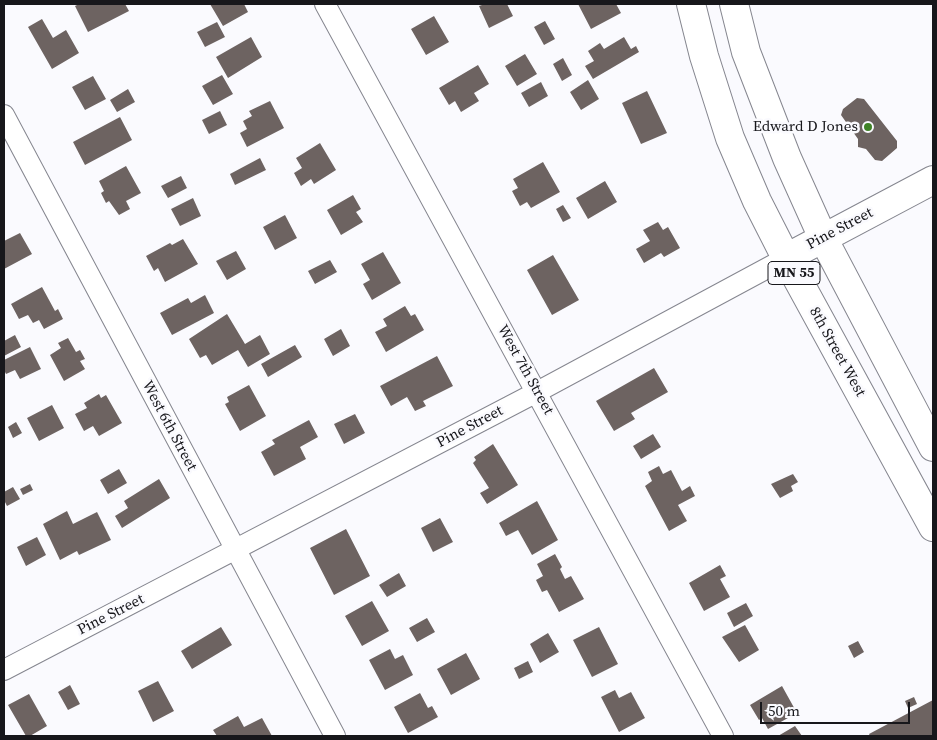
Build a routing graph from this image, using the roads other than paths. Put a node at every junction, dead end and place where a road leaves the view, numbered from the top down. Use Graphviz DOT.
graph roads {
  1 [pos="325,4"];
  2 [pos="691,4"];
  3 [pos="734,4"];
  4 [pos="4,115"];
  5 [pos="933,180"];
  6 [pos="823,238"];
  7 [pos="786,258"];
  8 [pos="537,392"];
  9 [pos="933,447"];
  10 [pos="933,527"];
  11 [pos="236,550"];
  12 [pos="4,670"];
  13 [pos="335,736"];
  14 [pos="723,736"];
  1 -- 8 [label="street, West 7th Street"];
  2 -- 7 [label="main road, 8th Street West / MN 55"];
  3 -- 6 [label="main road, MN 55"];
  4 -- 11 [label="street, West 6th Street"];
  5 -- 6 [label="main road, Pine Street"];
  6 -- 7 [label="main road, Pine Street"];
  6 -- 9 [label="main road, MN 55"];
  7 -- 8 [label="street, Pine Street"];
  7 -- 10 [label="main road, 8th Street West / MN 55"];
  8 -- 11 [label="street, Pine Street"];
  8 -- 14 [label="street, West 7th Street"];
  11 -- 12 [label="street, Pine Street"];
  11 -- 13 [label="street, West 6th Street"];
}
